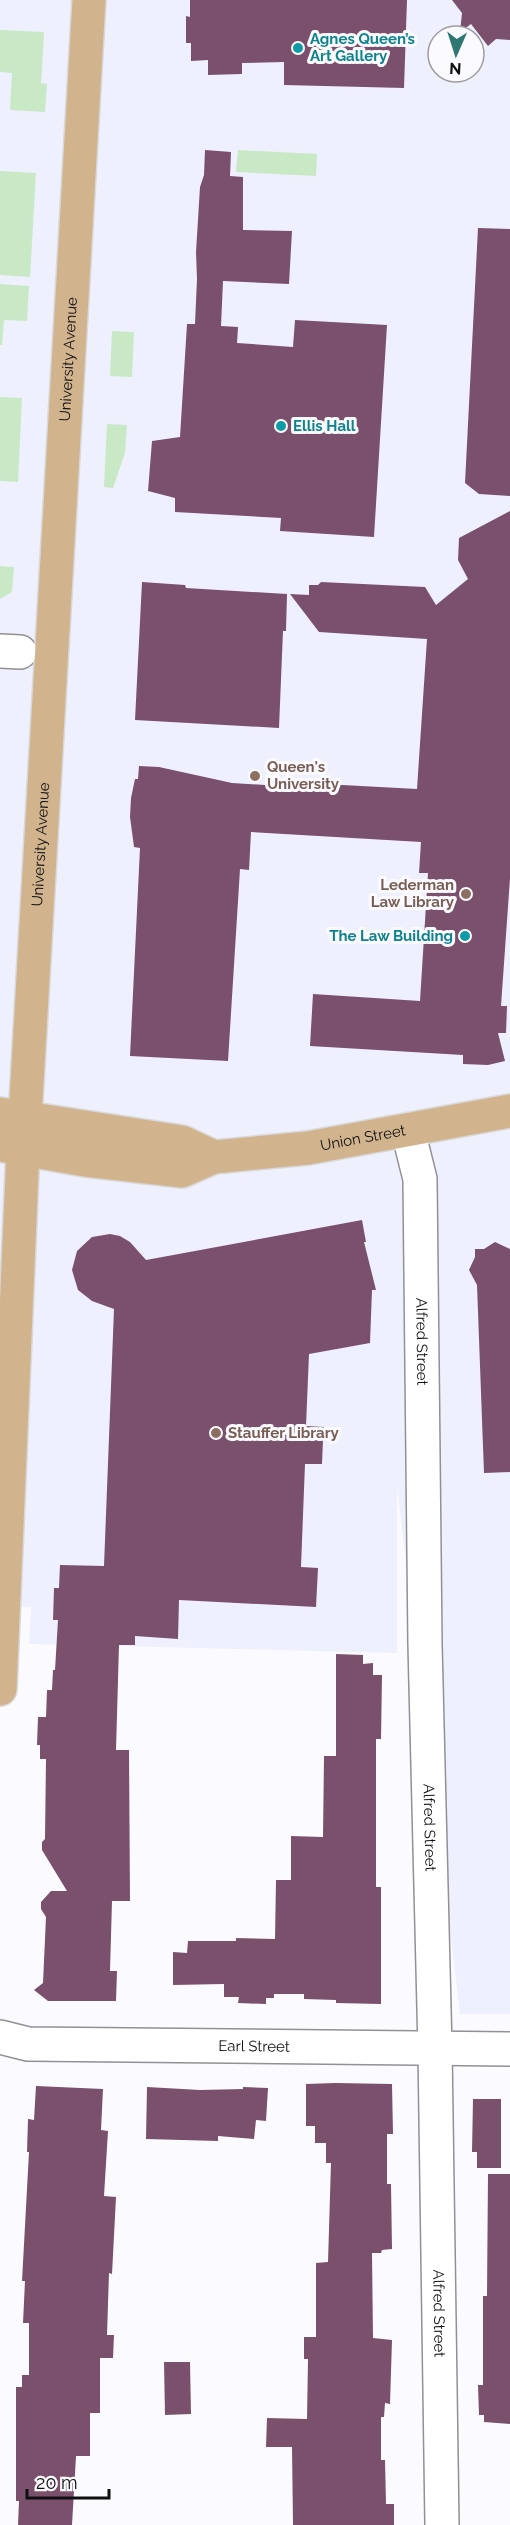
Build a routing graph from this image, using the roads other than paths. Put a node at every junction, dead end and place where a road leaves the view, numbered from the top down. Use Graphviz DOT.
graph roads {
  1 [pos="89,0"];
  2 [pos="510,1111"];
  3 [pos="12,1131"];
  4 [pos="408,1131"];
  5 [pos="2,1598"];
  6 [pos="0,1689"];
  7 [pos="0,2037"];
  8 [pos="435,2049"];
  9 [pos="510,2049"];
  10 [pos="442,2525"];
  1 -- 3 [label="main road, University Avenue"];
  2 -- 4 [label="main road, Union Street"];
  3 -- 4 [label="main road, Union Street"];
  3 -- 5 [label="main road, University Avenue"];
  4 -- 8 [label="street, Alfred Street"];
  5 -- 6 [label="main road, University Avenue"];
  7 -- 8 [label="street, Earl Street"];
  8 -- 9 [label="street, Earl Street"];
  8 -- 10 [label="street, Alfred Street"];
}
